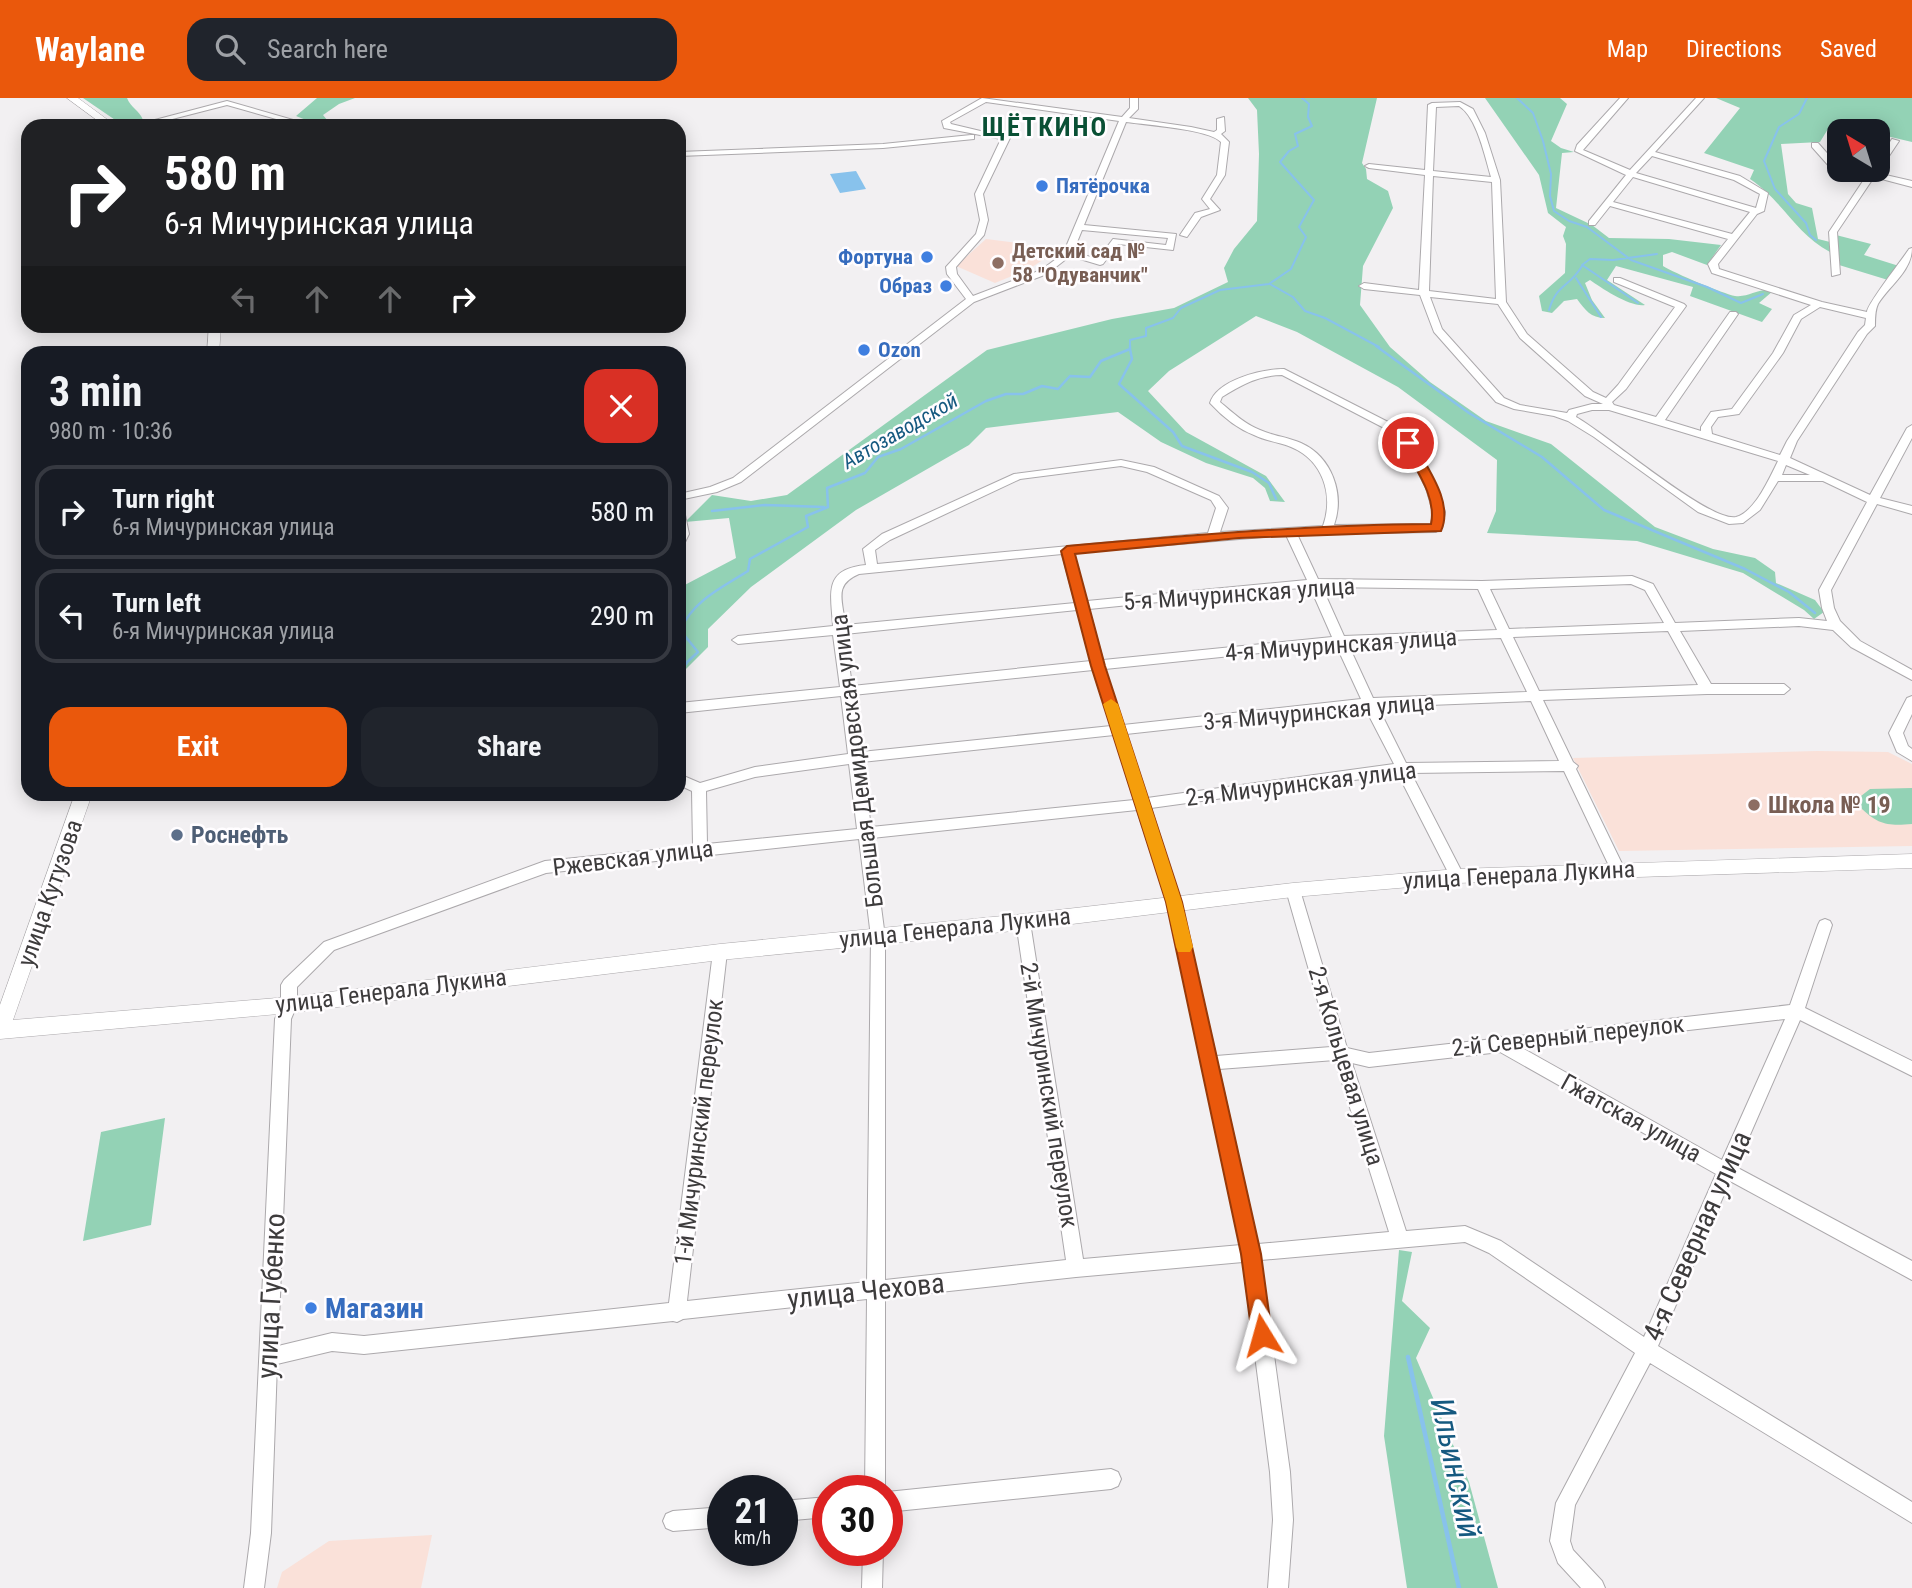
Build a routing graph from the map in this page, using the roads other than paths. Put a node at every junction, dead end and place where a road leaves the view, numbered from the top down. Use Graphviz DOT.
graph roads {
  1 [pos="72,98"];
  2 [pos="240,98"];
  3 [pos="1134,98"];
  4 [pos="1624,98"];
  5 [pos="1700,98"];
  6 [pos="986,99"];
  7 [pos="227,103"];
  8 [pos="101,119"];
  9 [pos="164,119"];
  10 [pos="285,119"];
  11 [pos="1221,119"];
  12 [pos="1123,120"];
  13 [pos="947,126"];
  14 [pos="989,134"];
  15 [pos="1215,135"];
  16 [pos="941,140"];
  17 [pos="1895,141"];
  18 [pos="1815,145"];
  19 [pos="1890,148"];
  20 [pos="1650,153"];
  21 [pos="686,154"];
  22 [pos="1827,158"];
  23 [pos="1369,166"];
  24 [pos="1430,174"];
  25 [pos="1631,174"];
  26 [pos="1890,176"];
  27 [pos="1496,180"];
  28 [pos="1867,182"];
  29 [pos="1912,184"];
  30 [pos="1608,203"];
  31 [pos="1755,211"];
  32 [pos="1592,223"];
  33 [pos="1081,227"];
  34 [pos="1184,234"];
  35 [pos="1735,238"];
  36 [pos="1112,248"];
  37 [pos="1912,251"];
  38 [pos="1068,253"];
  39 [pos="1171,256"];
  40 [pos="1836,274"];
  41 [pos="1617,280"];
  42 [pos="1364,286"];
  43 [pos="1424,292"];
  44 [pos="971,300"];
  45 [pos="1502,302"];
  46 [pos="1819,304"];
  47 [pos="1733,314"];
  48 [pos="1871,316"];
  49 [pos="1609,404"];
  50 [pos="1570,418"];
  51 [pos="1658,422"];
  52 [pos="1912,428"];
  53 [pos="1707,436"];
  54 [pos="1783,459"];
  55 [pos="1774,478"];
  56 [pos="1831,481"];
  57 [pos="686,496"];
  58 [pos="1872,500"];
  59 [pos="1912,510"];
  60 [pos="1327,529"];
  61 [pos="1290,531"];
  62 [pos="1213,536"];
  63 [pos="1067,551"];
  64 [pos="872,570"];
  65 [pos="1312,583"];
  66 [pos="1482,585"];
  67 [pos="1083,606"];
  68 [pos="1837,626"];
  69 [pos="1674,627"];
  70 [pos="839,632"];
  71 [pos="1507,635"];
  72 [pos="738,640"];
  73 [pos="1341,640"];
  74 [pos="1098,666"];
  75 [pos="1912,676"];
  76 [pos="1707,689"];
  77 [pos="1784,689"];
  78 [pos="847,693"];
  79 [pos="1535,698"];
  80 [pos="1912,701"];
  81 [pos="1369,703"];
  82 [pos="686,707"];
  83 [pos="1119,731"];
  84 [pos="1907,752"];
  85 [pos="855,758"];
  86 [pos="1571,766"];
  87 [pos="1403,768"];
  88 [pos="686,782"];
  89 [pos="699,788"];
  90 [pos="82,801"];
  91 [pos="1142,804"];
  92 [pos="865,835"];
  93 [pos="700,850"];
  94 [pos="1912,861"];
  95 [pos="1618,870"];
  96 [pos="1457,876"];
  97 [pos="1293,890"];
  98 [pos="1174,902"];
  99 [pos="1023,922"];
  100 [pos="1825,925"];
  101 [pos="878,937"];
  102 [pos="329,946"];
  103 [pos="720,952"];
  104 [pos="289,1005"];
  105 [pos="1796,1011"];
  106 [pos="0,1030"];
  107 [pos="1499,1043"];
  108 [pos="1341,1053"];
  109 [pos="1211,1063"];
  110 [pos="1912,1069"];
  111 [pos="1727,1170"];
  112 [pos="1401,1241"];
  113 [pos="1251,1254"];
  114 [pos="1076,1268"];
  115 [pos="1912,1271"];
  116 [pos="877,1290"];
  117 [pos="677,1312"];
  118 [pos="1647,1350"];
  119 [pos="269,1357"];
  120 [pos="875,1475"];
  121 [pos="1111,1479"];
  122 [pos="903,1500"];
  123 [pos="1912,1513"];
  124 [pos="707,1518"];
  125 [pos="673,1521"];
  126 [pos="873,1566"];
  127 [pos="254,1588"];
  128 [pos="872,1588"];
  129 [pos="1278,1588"];
  130 [pos="1595,1588"];
  1 -- 8 [label="main road"];
  2 -- 7 [label="street"];
  3 -- 12 [label="street"];
  4 -- 25 [label="street"];
  5 -- 20 [label="street"];
  6 -- 12 [label="street"];
  6 -- 13 [label="street"];
  7 -- 9 [label="street"];
  7 -- 10 [label="street"];
  11 -- 15 [label="street"];
  12 -- 15 [label="street"];
  12 -- 33 [label="street"];
  13 -- 14 [label="street"];
  13 -- 16 [label="street"];
  14 -- 16 [label="street"];
  14 -- 44 [label="street"];
  15 -- 34 [label="street"];
  16 -- 21 [label="street"];
  17 -- 19 [label="street"];
  18 -- 22 [label="street"];
  20 -- 25 [label="street"];
  20 -- 31 [label="street"];
  23 -- 24 [label="street"];
  24 -- 27 [label="street"];
  24 -- 27 [label="street"];
  24 -- 43 [label="street"];
  25 -- 30 [label="street"];
  25 -- 31 [label="street"];
  26 -- 29 [label="street"];
  27 -- 45 [label="street"];
  28 -- 40 [label="street"];
  30 -- 32 [label="street"];
  30 -- 35 [label="street"];
  31 -- 35 [label="street"];
  33 -- 36 [label="street"];
  33 -- 38 [label="street"];
  35 -- 46 [label="street"];
  36 -- 38 [label="street"];
  36 -- 39 [label="street"];
  37 -- 48 [label="street"];
  38 -- 44 [label="street"];
  41 -- 49 [label="street"];
  42 -- 43 [label="street"];
  43 -- 45 [label="street"];
  43 -- 50 [label="street"];
  44 -- 57 [label="street"];
  45 -- 49 [label="street"];
  46 -- 48 [label="street"];
  46 -- 53 [label="street"];
  47 -- 51 [label="street"];
  48 -- 54 [label="street"];
  49 -- 50 [label="street"];
  49 -- 51 [label="street"];
  50 -- 55 [label="street"];
  51 -- 53 [label="street"];
  52 -- 58 [label="street"];
  53 -- 54 [label="street"];
  54 -- 55 [label="street"];
  54 -- 56 [label="street"];
  55 -- 56 [label="street"];
  56 -- 58 [label="street"];
  58 -- 59 [label="street"];
  58 -- 68 [label="street"];
  60 -- 60 [label="street"];
  60 -- 61 [label="street"];
  61 -- 62 [label="street"];
  61 -- 65 [label="street"];
  62 -- 63 [label="street"];
  62 -- 64 [label="street"];
  63 -- 64 [label="street"];
  63 -- 67 [label="street"];
  64 -- 70 [label="street, Большая Демидовская улица"];
  65 -- 66 [label="street, 5-я Мичуринская улица"];
  65 -- 67 [label="street, 5-я Мичуринская улица"];
  65 -- 73 [label="street"];
  66 -- 69 [label="street, 5-я Мичуринская улица"];
  66 -- 71 [label="street"];
  67 -- 70 [label="street, 5-я Мичуринская улица"];
  67 -- 74 [label="street"];
  68 -- 69 [label="street, 4-я Мичуринская улица"];
  68 -- 75 [label="street"];
  69 -- 71 [label="street, 4-я Мичуринская улица"];
  69 -- 76 [label="street"];
  70 -- 72 [label="street, 5-я Мичуринская улица"];
  70 -- 78 [label="street, Большая Демидовская улица"];
  71 -- 73 [label="street, 4-я Мичуринская улица"];
  71 -- 79 [label="street"];
  73 -- 74 [label="street, 4-я Мичуринская улица"];
  73 -- 81 [label="street"];
  74 -- 78 [label="street, 4-я Мичуринская улица"];
  74 -- 83 [label="street"];
  76 -- 77 [label="street, 3-я Мичуринская улица"];
  76 -- 79 [label="street, 3-я Мичуринская улица"];
  78 -- 82 [label="street, 4-я Мичуринская улица"];
  78 -- 85 [label="street, Большая Демидовская улица"];
  79 -- 81 [label="street, 3-я Мичуринская улица"];
  79 -- 86 [label="street"];
  80 -- 84 [label="street"];
  81 -- 83 [label="street, 3-я Мичуринская улица"];
  81 -- 87 [label="street"];
  83 -- 85 [label="street, 3-я Мичуринская улица"];
  83 -- 91 [label="street"];
  85 -- 89 [label="street, 3-я Мичуринская улица"];
  85 -- 92 [label="street, Большая Демидовская улица"];
  86 -- 87 [label="street, 2-я Мичуринская улица"];
  86 -- 95 [label="street"];
  87 -- 91 [label="street, 2-я Мичуринская улица"];
  87 -- 96 [label="street"];
  88 -- 89 [label="street"];
  89 -- 93 [label="street"];
  90 -- 106 [label="main road, улица Кутузова"];
  91 -- 92 [label="street, 2-я Мичуринская улица"];
  91 -- 98 [label="street"];
  92 -- 93 [label="street, Ржевская улица"];
  92 -- 101 [label="street, Большая Демидовская улица"];
  93 -- 102 [label="street, Ржевская улица"];
  94 -- 95 [label="main road, улица Генерала Лукина"];
  95 -- 96 [label="main road, улица Генерала Лукина"];
  96 -- 97 [label="main road, улица Генерала Лукина"];
  97 -- 98 [label="main road, улица Генерала Лукина"];
  97 -- 108 [label="street, 2-я Кольцевая улица"];
  98 -- 99 [label="main road, улица Генерала Лукина"];
  98 -- 109 [label="street"];
  99 -- 101 [label="main road, улица Генерала Лукина"];
  99 -- 114 [label="street, 2-й Мичуринский переулок"];
  100 -- 105 [label="street, 4-я Северная улица"];
  101 -- 103 [label="main road, улица Генерала Лукина"];
  101 -- 116 [label="street, Большая Демидовская улица"];
  102 -- 104 [label="street, улица Губенко"];
  103 -- 104 [label="main road, улица Генерала Лукина"];
  103 -- 117 [label="street, 1-й Мичуринский переулок"];
  104 -- 106 [label="main road, улица Генерала Лукина"];
  104 -- 119 [label="street, улица Губенко"];
  105 -- 107 [label="street, 2-й Северный переулок"];
  105 -- 110 [label="street"];
  105 -- 111 [label="street, 4-я Северная улица"];
  107 -- 108 [label="street, 2-й Северный переулок"];
  107 -- 111 [label="street, Гжатская улица"];
  108 -- 109 [label="street, 2-й Северный переулок"];
  108 -- 112 [label="street, 2-я Кольцевая улица"];
  109 -- 113 [label="street"];
  111 -- 115 [label="street, Гжатская улица"];
  111 -- 118 [label="street, 4-я Северная улица"];
  112 -- 113 [label="street, улица Чехова"];
  112 -- 118 [label="street, улица Чехова"];
  113 -- 114 [label="street, улица Чехова"];
  113 -- 129 [label="street"];
  114 -- 116 [label="street, улица Чехова"];
  116 -- 117 [label="street, улица Чехова"];
  116 -- 120 [label="street, Большая Демидовская улица"];
  117 -- 119 [label="street, улица Чехова"];
  118 -- 123 [label="street"];
  118 -- 130 [label="street, 4-я Северная улица"];
  119 -- 127 [label="street, улица Губенко"];
  121 -- 122 [label="street"];
  124 -- 125 [label="street"];
  126 -- 128 [label="street"];
}
